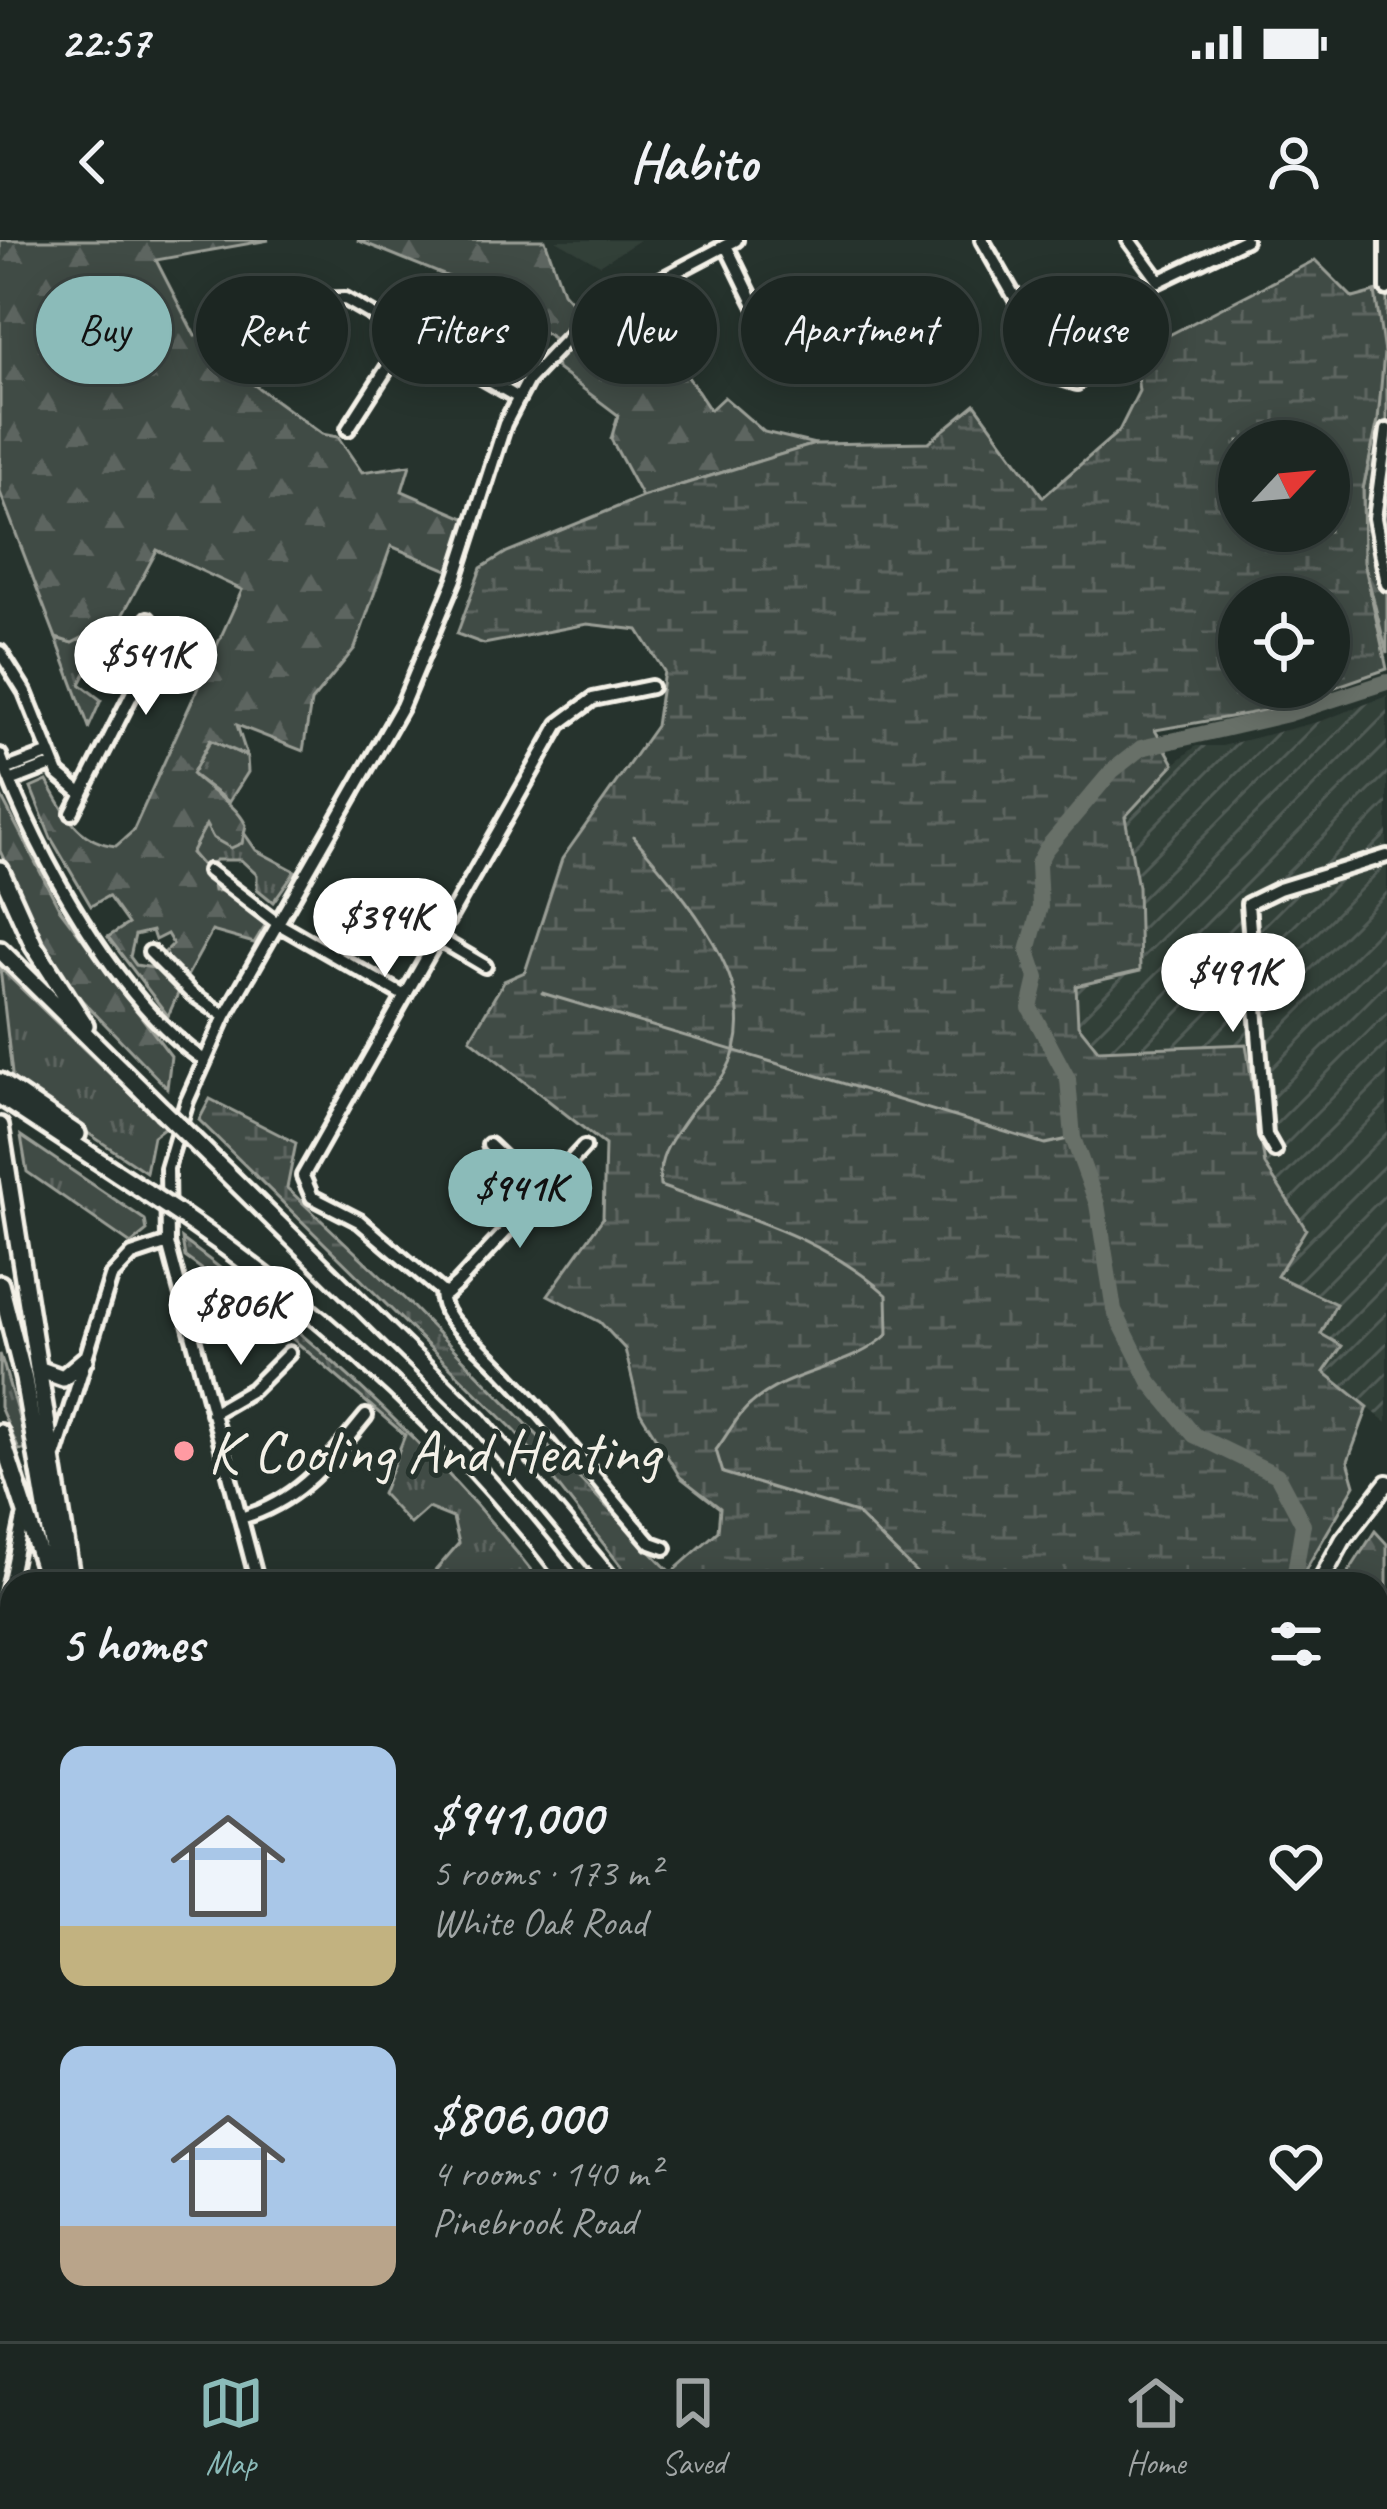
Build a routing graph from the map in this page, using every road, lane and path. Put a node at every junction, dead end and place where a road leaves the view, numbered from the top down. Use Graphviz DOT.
graph roads {
  1 [pos="982,240"];
  2 [pos="1129,240"];
  3 [pos="1245,240"];
  4 [pos="1387,240"];
  5 [pos="731,243"];
  6 [pos="747,276"];
  7 [pos="1003,277"];
  8 [pos="1387,289"];
  9 [pos="377,384"];
  10 [pos="495,384"];
  11 [pos="517,397"];
  12 [pos="348,429"];
  13 [pos="1387,430"];
  14 [pos="1387,584"];
  15 [pos="148,619"];
  16 [pos="0,652"];
  17 [pos="651,687"];
  18 [pos="0,755"];
  19 [pos="52,758"];
  20 [pos="8,776"];
  21 [pos="82,794"];
  22 [pos="72,813"];
  23 [pos="1387,856"];
  24 [pos="0,870"];
  25 [pos="209,871"];
  26 [pos="278,923"];
  27 [pos="436,937"];
  28 [pos="0,950"];
  29 [pos="150,952"];
  30 [pos="485,966"];
  31 [pos="403,995"];
  32 [pos="225,1016"];
  33 [pos="100,1049"];
  34 [pos="204,1060"];
  35 [pos="0,1082"];
  36 [pos="0,1096"];
  37 [pos="25,1105"];
  38 [pos="0,1126"];
  39 [pos="489,1145"];
  40 [pos="584,1147"];
  41 [pos="1275,1151"];
  42 [pos="541,1194"];
  43 [pos="168,1243"];
  44 [pos="0,1284"];
  45 [pos="441,1291"];
  46 [pos="289,1353"];
  47 [pos="84,1360"];
  48 [pos="38,1369"];
  49 [pos="212,1413"];
  50 [pos="366,1416"];
  51 [pos="0,1432"];
  52 [pos="55,1473"];
  53 [pos="17,1479"];
  54 [pos="1387,1484"];
  55 [pos="241,1518"];
  56 [pos="664,1548"];
  57 [pos="16,1572"];
  58 [pos="45,1572"];
  59 [pos="57,1572"];
  60 [pos="70,1572"];
  61 [pos="255,1572"];
  62 [pos="562,1572"];
  63 [pos="604,1572"];
  64 [pos="1326,1572"];
  1 -- 7 [label="street"];
  2 -- 3 [label="street"];
  4 -- 8 [label="street"];
  5 -- 6 [label="street"];
  5 -- 11 [label="street"];
  9 -- 12 [label="street"];
  10 -- 11 [label="street"];
  11 -- 26 [label="street"];
  13 -- 14 [label="street"];
  15 -- 21 [label="street"];
  16 -- 19 [label="street"];
  17 -- 27 [label="street"];
  18 -- 20 [label="street"];
  19 -- 20 [label="street"];
  19 -- 21 [label="street"];
  20 -- 34 [label="street"];
  21 -- 22 [label="street"];
  23 -- 41 [label="street"];
  24 -- 33 [label="highway"];
  25 -- 26 [label="street"];
  26 -- 31 [label="street"];
  26 -- 32 [label="street"];
  27 -- 30 [label="street"];
  27 -- 31 [label="street"];
  28 -- 33 [label="highway"];
  29 -- 32 [label="street"];
  31 -- 45 [label="street"];
  32 -- 34 [label="street"];
  33 -- 63 [label="highway, bridge"];
  34 -- 43 [label="street"];
  35 -- 37 [label="highway"];
  36 -- 37 [label="highway"];
  37 -- 62 [label="highway, bridge"];
  38 -- 48 [label="highway"];
  39 -- 42 [label="street"];
  40 -- 42 [label="street"];
  42 -- 45 [label="street"];
  43 -- 47 [label="street"];
  43 -- 49 [label="street"];
  44 -- 59 [label="highway"];
  45 -- 56 [label="street"];
  46 -- 49 [label="street"];
  47 -- 48 [label="highway"];
  47 -- 52 [label="street"];
  48 -- 52 [label="highway"];
  49 -- 55 [label="street"];
  50 -- 55 [label="street"];
  51 -- 53 [label="highway"];
  52 -- 60 [label="highway"];
  53 -- 57 [label="street"];
  53 -- 58 [label="highway"];
  54 -- 64 [label="main road"];
  55 -- 61 [label="street"];
}
